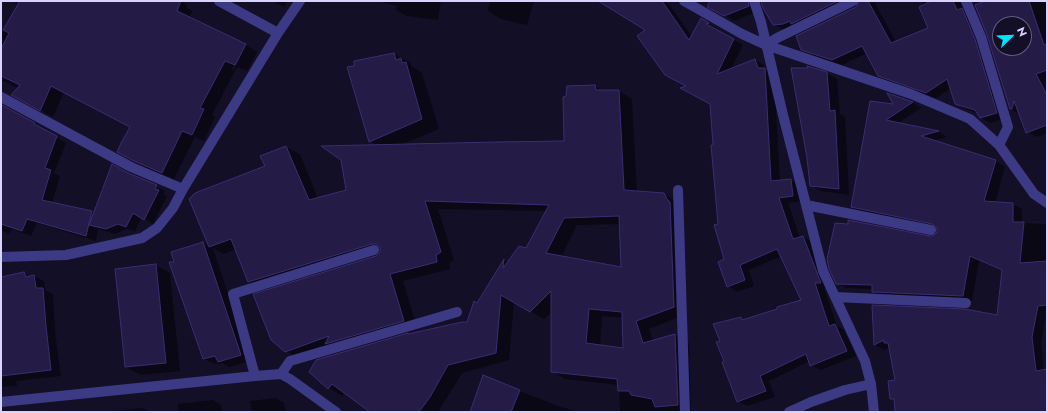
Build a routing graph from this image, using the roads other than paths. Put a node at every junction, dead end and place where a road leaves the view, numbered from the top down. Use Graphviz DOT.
graph roads {
  1 [pos="219,1"];
  2 [pos="300,1"];
  3 [pos="684,1"];
  4 [pos="754,1"];
  5 [pos="853,1"];
  6 [pos="966,1"];
  7 [pos="278,33"];
  8 [pos="766,45"];
  9 [pos="1,97"];
  10 [pos="999,145"];
  11 [pos="183,189"];
  12 [pos="678,190"];
  13 [pos="1047,203"];
  14 [pos="806,205"];
  15 [pos="931,230"];
  16 [pos="374,250"];
  17 [pos="1,257"];
  18 [pos="835,297"];
  19 [pos="966,303"];
  20 [pos="456,312"];
  21 [pos="281,374"];
  22 [pos="255,376"];
  23 [pos="871,384"];
  24 [pos="1,402"];
  25 [pos="336,412"];
  26 [pos="685,412"];
  27 [pos="789,412"];
  28 [pos="874,412"];
  1 -- 7 [label="street"];
  2 -- 7 [label="street"];
  3 -- 8 [label="street"];
  4 -- 8 [label="street"];
  5 -- 8 [label="street"];
  6 -- 10 [label="street"];
  7 -- 11 [label="street"];
  8 -- 10 [label="street"];
  8 -- 14 [label="street"];
  9 -- 11 [label="street"];
  10 -- 13 [label="street"];
  11 -- 17 [label="street"];
  12 -- 26 [label="street"];
  14 -- 15 [label="street"];
  14 -- 18 [label="street"];
  16 -- 22 [label="street"];
  18 -- 19 [label="street"];
  18 -- 23 [label="street"];
  20 -- 21 [label="street"];
  21 -- 22 [label="street"];
  21 -- 25 [label="street"];
  22 -- 24 [label="street"];
  23 -- 27 [label="street"];
  23 -- 28 [label="street"];
}
